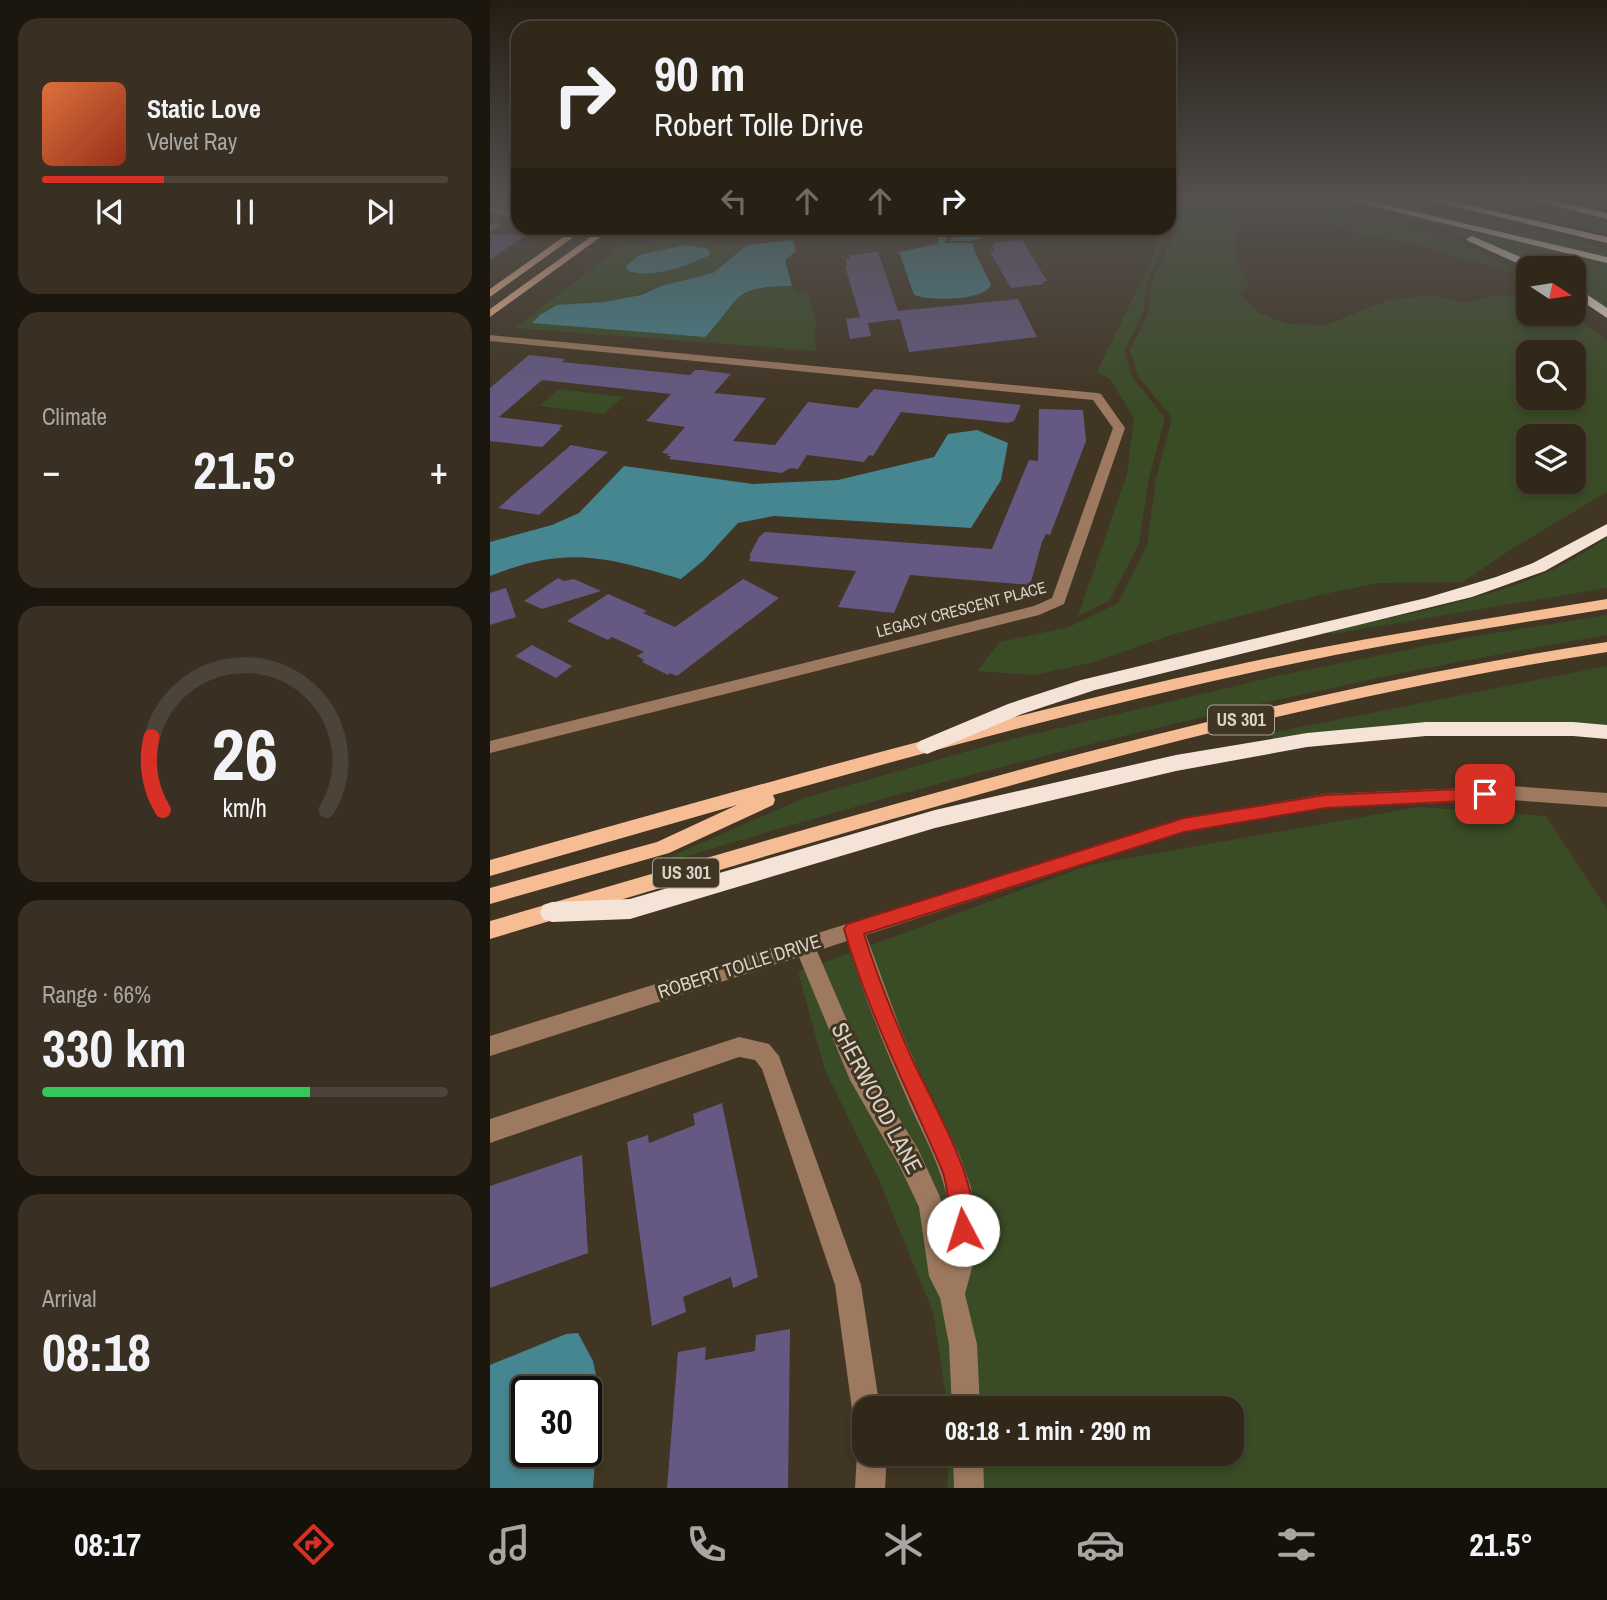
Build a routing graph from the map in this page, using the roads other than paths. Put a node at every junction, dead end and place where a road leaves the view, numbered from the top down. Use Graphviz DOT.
graph roads {
  1 [pos="526,267"];
  2 [pos="554,267"];
  3 [pos="490,294"];
  4 [pos="1586,299"];
  5 [pos="490,314"];
  6 [pos="1607,314"];
  7 [pos="490,338"];
  8 [pos="506,340"];
  9 [pos="490,353"];
  10 [pos="1607,530"];
  11 [pos="1607,604"];
  12 [pos="1607,647"];
  13 [pos="1607,732"];
  14 [pos="927,746"];
  15 [pos="490,747"];
  16 [pos="813,778"];
  17 [pos="1607,800"];
  18 [pos="490,868"];
  19 [pos="490,895"];
  20 [pos="552,912"];
  21 [pos="854,929"];
  22 [pos="490,930"];
  23 [pos="804,945"];
  24 [pos="490,1046"];
  25 [pos="490,1130"];
  26 [pos="952,1294"];
  27 [pos="864,1396"];
  28 [pos="965,1396"];
  29 [pos="871,1466"];
  30 [pos="968,1466"];
  31 [pos="870,1488"];
  32 [pos="969,1488"];
  1 -- 3 [label="main road"];
  2 -- 5 [label="main road"];
  4 -- 6 [label="highway"];
  7 -- 8 [label="street, LEGACY CRESCENT PLACE"];
  8 -- 9 [label="street"];
  8 -- 15 [label="street, LEGACY CRESCENT PLACE"];
  10 -- 14 [label="highway"];
  11 -- 14 [label="main road, US 301"];
  12 -- 20 [label="main road, US 301"];
  13 -- 20 [label="highway"];
  14 -- 16 [label="main road, US 301"];
  16 -- 18 [label="main road, US 301"];
  16 -- 19 [label="main road"];
  17 -- 21 [label="street, ROBERT TOLLE DRIVE"];
  20 -- 22 [label="main road, US 301"];
  21 -- 23 [label="street, ROBERT TOLLE DRIVE"];
  21 -- 26 [label="street, SHERWOOD LANE"];
  23 -- 24 [label="street, ROBERT TOLLE DRIVE"];
  23 -- 26 [label="street, SHERWOOD LANE"];
  25 -- 27 [label="street"];
  26 -- 28 [label="street, SHERWOOD LANE"];
  29 -- 31 [label="street"];
  30 -- 32 [label="street"];
}
